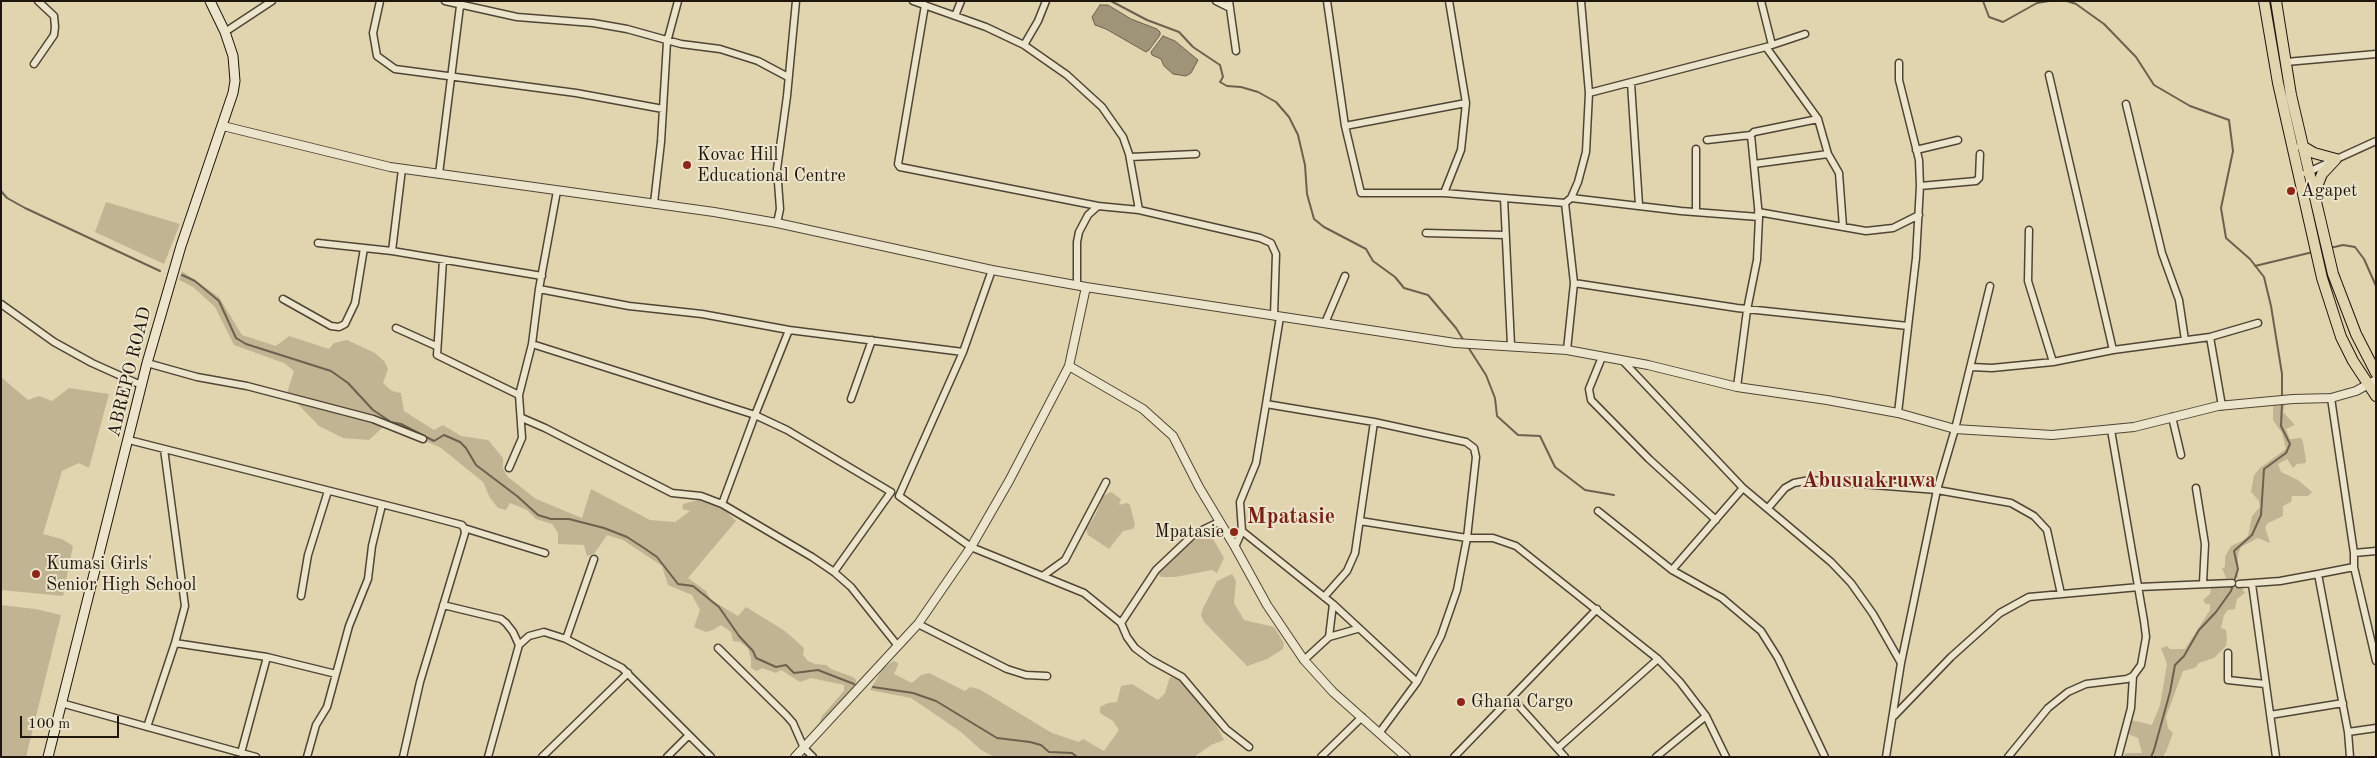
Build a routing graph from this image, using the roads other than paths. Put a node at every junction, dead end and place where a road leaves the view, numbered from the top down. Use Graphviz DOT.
graph roads {
  1 [pos="38,1"];
  2 [pos="210,1"];
  3 [pos="272,1"];
  4 [pos="380,1"];
  5 [pos="445,1"];
  6 [pos="678,1"];
  7 [pos="796,1"];
  8 [pos="913,1"];
  9 [pos="961,1"];
  10 [pos="1046,1"];
  11 [pos="1216,1"];
  12 [pos="1327,1"];
  13 [pos="1449,1"];
  14 [pos="1581,1"];
  15 [pos="1761,1"];
  16 [pos="2264,1"];
  17 [pos="2276,1"];
  18 [pos="925,5"];
  19 [pos="1229,5"];
  20 [pos="460,6"];
  21 [pos="956,16"];
  22 [pos="225,32"];
  23 [pos="1805,34"];
  24 [pos="667,42"];
  25 [pos="1024,45"];
  26 [pos="1769,46"];
  27 [pos="1236,52"];
  28 [pos="2376,54"];
  29 [pos="2286,62"];
  30 [pos="1899,63"];
  31 [pos="34,64"];
  32 [pos="2049,75"];
  33 [pos="451,77"];
  34 [pos="788,77"];
  35 [pos="1631,83"];
  36 [pos="1589,93"];
  37 [pos="1466,103"];
  38 [pos="2126,104"];
  39 [pos="663,110"];
  40 [pos="1818,119"];
  41 [pos="223,126"];
  42 [pos="1345,126"];
  43 [pos="1751,135"];
  44 [pos="1708,140"];
  45 [pos="1958,140"];
  46 [pos="2376,141"];
  47 [pos="2302,146"];
  48 [pos="1696,149"];
  49 [pos="1916,150"];
  50 [pos="1196,154"];
  51 [pos="1828,154"];
  52 [pos="1980,154"];
  53 [pos="1130,157"];
  54 [pos="2336,160"];
  55 [pos="1754,164"];
  56 [pos="402,169"];
  57 [pos="2308,172"];
  58 [pos="438,174"];
  59 [pos="2298,176"];
  60 [pos="1920,186"];
  61 [pos="557,191"];
  62 [pos="1444,193"];
  63 [pos="2314,196"];
  64 [pos="1504,198"];
  65 [pos="1571,198"];
  66 [pos="654,203"];
  67 [pos="1565,203"];
  68 [pos="1639,205"];
  69 [pos="1098,206"];
  70 [pos="1139,210"];
  71 [pos="1696,212"];
  72 [pos="1759,214"];
  73 [pos="1919,214"];
  74 [pos="777,223"];
  75 [pos="1843,227"];
  76 [pos="2029,230"];
  77 [pos="1426,233"];
  78 [pos="1505,235"];
  79 [pos="318,243"];
  80 [pos="364,248"];
  81 [pos="392,251"];
  82 [pos="443,260"];
  83 [pos="992,270"];
  84 [pos="542,276"];
  85 [pos="1345,276"];
  86 [pos="1574,283"];
  87 [pos="1078,285"];
  88 [pos="1990,286"];
  89 [pos="1086,287"];
  90 [pos="540,289"];
  91 [pos="284,299"];
  92 [pos="1,304"];
  93 [pos="1747,310"];
  94 [pos="1277,316"];
  95 [pos="1325,323"];
  96 [pos="2258,324"];
  97 [pos="1908,326"];
  98 [pos="396,328"];
  99 [pos="789,330"];
  100 [pos="2210,337"];
  101 [pos="872,340"];
  102 [pos="2185,340"];
  103 [pos="532,344"];
  104 [pos="1511,345"];
  105 [pos="436,346"];
  106 [pos="1567,350"];
  107 [pos="2113,350"];
  108 [pos="963,352"];
  109 [pos="1602,357"];
  110 [pos="1623,361"];
  111 [pos="2054,362"];
  112 [pos="147,363"];
  113 [pos="1069,366"];
  114 [pos="1971,367"];
  115 [pos="2376,374"];
  116 [pos="2372,382"];
  117 [pos="141,385"];
  118 [pos="1737,387"];
  119 [pos="520,395"];
  120 [pos="2376,396"];
  121 [pos="2331,398"];
  122 [pos="851,399"];
  123 [pos="1266,404"];
  124 [pos="2222,406"];
  125 [pos="1898,413"];
  126 [pos="755,415"];
  127 [pos="522,418"];
  128 [pos="2172,418"];
  129 [pos="1374,422"];
  130 [pos="1955,429"];
  131 [pos="2112,430"];
  132 [pos="423,439"];
  133 [pos="129,440"];
  134 [pos="164,449"];
  135 [pos="2181,455"];
  136 [pos="509,468"];
  137 [pos="1106,482"];
  138 [pos="1743,488"];
  139 [pos="2196,488"];
  140 [pos="328,490"];
  141 [pos="1937,490"];
  142 [pos="891,492"];
  143 [pos="899,496"];
  144 [pos="722,504"];
  145 [pos="382,505"];
  146 [pos="1768,508"];
  147 [pos="1598,511"];
  148 [pos="1716,520"];
  149 [pos="1360,521"];
  150 [pos="1219,522"];
  151 [pos="464,528"];
  152 [pos="1242,530"];
  153 [pos="1467,538"];
  154 [pos="971,547"];
  155 [pos="1235,547"];
  156 [pos="2376,550"];
  157 [pos="545,553"];
  158 [pos="2354,553"];
  159 [pos="594,560"];
  160 [pos="2354,567"];
  161 [pos="1672,570"];
  162 [pos="834,572"];
  163 [pos="2318,574"];
  164 [pos="1044,575"];
  165 [pos="2203,583"];
  166 [pos="2252,584"];
  167 [pos="2139,587"];
  168 [pos="2061,594"];
  169 [pos="301,596"];
  170 [pos="1324,597"];
  171 [pos="1333,604"];
  172 [pos="443,605"];
  173 [pos="1597,609"];
  174 [pos="918,624"];
  175 [pos="1121,624"];
  176 [pos="1357,629"];
  177 [pos="1329,637"];
  178 [pos="566,639"];
  179 [pos="175,643"];
  180 [pos="519,646"];
  181 [pos="898,646"];
  182 [pos="718,648"];
  183 [pos="2228,653"];
  184 [pos="267,657"];
  185 [pos="1658,659"];
  186 [pos="1304,660"];
  187 [pos="2376,661"];
  188 [pos="1902,663"];
  189 [pos="628,673"];
  190 [pos="336,674"];
  191 [pos="1047,676"];
  192 [pos="2133,676"];
  193 [pos="1416,682"];
  194 [pos="2265,684"];
  195 [pos="1512,698"];
  196 [pos="61,703"];
  197 [pos="2343,703"];
  198 [pos="2270,715"];
  199 [pos="1706,716"];
  200 [pos="1362,717"];
  201 [pos="1893,717"];
  202 [pos="147,727"];
  203 [pos="2376,728"];
  204 [pos="1380,732"];
  205 [pos="2348,732"];
  206 [pos="690,734"];
  207 [pos="1249,747"];
  208 [pos="804,748"];
  209 [pos="1558,748"];
  210 [pos="241,753"];
  211 [pos="252,756"];
  212 [pos="48,757"];
  213 [pos="307,757"];
  214 [pos="403,757"];
  215 [pos="488,757"];
  216 [pos="542,757"];
  217 [pos="667,757"];
  218 [pos="711,757"];
  219 [pos="795,757"];
  220 [pos="813,757"];
  221 [pos="1321,757"];
  222 [pos="1406,757"];
  223 [pos="1454,757"];
  224 [pos="1565,757"];
  225 [pos="1656,757"];
  226 [pos="1726,757"];
  227 [pos="1825,757"];
  228 [pos="1886,757"];
  229 [pos="2008,757"];
  230 [pos="2118,757"];
  231 [pos="2276,757"];
  232 [pos="2350,757"];
  1 -- 31 [label="street"];
  2 -- 22 [label="main road, ABREPO ROAD"];
  3 -- 22 [label="street"];
  4 -- 33 [label="street"];
  5 -- 20 [label="street"];
  6 -- 24 [label="street"];
  7 -- 34 [label="street"];
  8 -- 18 [label="street"];
  9 -- 21 [label="street"];
  10 -- 25 [label="street"];
  11 -- 19 [label="street"];
  12 -- 42 [label="street"];
  13 -- 37 [label="street"];
  14 -- 36 [label="street"];
  15 -- 26 [label="street"];
  16 -- 59 [label="highway"];
  17 -- 29 [label="highway"];
  18 -- 21 [label="street"];
  18 -- 69 [label="street"];
  19 -- 27 [label="street"];
  20 -- 24 [label="street"];
  20 -- 33 [label="street"];
  21 -- 25 [label="street"];
  22 -- 41 [label="main road, ABREPO ROAD"];
  23 -- 26 [label="street"];
  24 -- 34 [label="street"];
  24 -- 39 [label="street"];
  25 -- 53 [label="street"];
  26 -- 35 [label="street"];
  26 -- 40 [label="street"];
  28 -- 29 [label="street"];
  29 -- 47 [label="highway"];
  30 -- 49 [label="street"];
  32 -- 107 [label="street"];
  33 -- 39 [label="street"];
  33 -- 58 [label="street"];
  34 -- 74 [label="street"];
  35 -- 36 [label="street"];
  35 -- 68 [label="street"];
  36 -- 65 [label="street"];
  37 -- 42 [label="street"];
  37 -- 62 [label="street"];
  38 -- 102 [label="street"];
  39 -- 66 [label="street"];
  40 -- 43 [label="street"];
  40 -- 51 [label="street"];
  41 -- 56 [label="street"];
  41 -- 112 [label="main road, ABREPO ROAD"];
  42 -- 62 [label="street"];
  43 -- 44 [label="street"];
  43 -- 55 [label="street"];
  45 -- 49 [label="street"];
  46 -- 54 [label="street"];
  47 -- 54 [label="highway"];
  47 -- 57 [label="highway"];
  48 -- 71 [label="street"];
  49 -- 60 [label="street"];
  50 -- 53 [label="street"];
  51 -- 55 [label="street"];
  51 -- 75 [label="street"];
  52 -- 60 [label="street"];
  53 -- 70 [label="street"];
  54 -- 57 [label="street"];
  54 -- 63 [label="highway"];
  55 -- 72 [label="street"];
  56 -- 58 [label="street"];
  56 -- 81 [label="street"];
  57 -- 59 [label="street"];
  57 -- 63 [label="highway"];
  58 -- 61 [label="street"];
  59 -- 116 [label="highway"];
  60 -- 73 [label="street"];
  61 -- 66 [label="street"];
  61 -- 84 [label="street"];
  62 -- 64 [label="street"];
  63 -- 115 [label="highway"];
  64 -- 67 [label="street"];
  64 -- 78 [label="street"];
  65 -- 67 [label="street"];
  65 -- 68 [label="street"];
  66 -- 74 [label="street"];
  67 -- 86 [label="street"];
  68 -- 71 [label="street"];
  69 -- 70 [label="street"];
  69 -- 87 [label="street"];
  70 -- 94 [label="street"];
  71 -- 72 [label="street"];
  72 -- 75 [label="street"];
  72 -- 93 [label="street"];
  73 -- 75 [label="street"];
  73 -- 97 [label="street"];
  74 -- 83 [label="street"];
  76 -- 111 [label="street"];
  77 -- 78 [label="street"];
  78 -- 104 [label="street"];
  79 -- 80 [label="street"];
  80 -- 81 [label="street"];
  80 -- 91 [label="street"];
  81 -- 82 [label="street"];
  82 -- 84 [label="street"];
  82 -- 105 [label="street"];
  83 -- 87 [label="street"];
  83 -- 108 [label="street"];
  84 -- 90 [label="street"];
  85 -- 95 [label="street"];
  86 -- 93 [label="street"];
  86 -- 106 [label="street"];
  87 -- 89 [label="street"];
  88 -- 114 [label="street"];
  89 -- 94 [label="street"];
  89 -- 113 [label="street"];
  90 -- 99 [label="street"];
  90 -- 103 [label="street"];
  92 -- 117 [label="street"];
  93 -- 97 [label="street"];
  93 -- 118 [label="street"];
  94 -- 95 [label="street"];
  94 -- 123 [label="street"];
  95 -- 104 [label="street"];
  96 -- 100 [label="street"];
  97 -- 125 [label="street"];
  98 -- 105 [label="street"];
  99 -- 101 [label="street"];
  99 -- 126 [label="street"];
  100 -- 102 [label="street"];
  100 -- 124 [label="street"];
  101 -- 108 [label="street"];
  101 -- 122 [label="street"];
  102 -- 107 [label="street"];
  103 -- 119 [label="street"];
  103 -- 126 [label="street"];
  104 -- 106 [label="street"];
  105 -- 119 [label="street"];
  106 -- 109 [label="street"];
  107 -- 111 [label="street"];
  108 -- 143 [label="street"];
  109 -- 110 [label="street"];
  109 -- 148 [label="street"];
  110 -- 118 [label="street"];
  110 -- 138 [label="street"];
  111 -- 114 [label="street"];
  112 -- 117 [label="main road, ABREPO ROAD"];
  112 -- 132 [label="street"];
  113 -- 150 [label="street"];
  113 -- 154 [label="street"];
  114 -- 130 [label="street"];
  116 -- 120 [label="highway"];
  116 -- 121 [label="street"];
  117 -- 133 [label="main road, ABREPO ROAD"];
  118 -- 125 [label="street"];
  119 -- 127 [label="street"];
  121 -- 124 [label="street"];
  121 -- 158 [label="street"];
  123 -- 129 [label="street"];
  123 -- 152 [label="street"];
  124 -- 128 [label="street"];
  125 -- 130 [label="street"];
  126 -- 142 [label="street"];
  126 -- 144 [label="street"];
  127 -- 136 [label="street"];
  127 -- 144 [label="street"];
  128 -- 131 [label="street"];
  128 -- 135 [label="street"];
  129 -- 149 [label="street"];
  129 -- 153 [label="street"];
  130 -- 131 [label="street"];
  130 -- 141 [label="street"];
  131 -- 167 [label="street"];
  133 -- 134 [label="street"];
  133 -- 196 [label="main road, ABREPO ROAD"];
  134 -- 140 [label="street"];
  134 -- 179 [label="street"];
  137 -- 164 [label="street"];
  138 -- 146 [label="street"];
  138 -- 148 [label="street"];
  139 -- 165 [label="street"];
  140 -- 145 [label="street"];
  140 -- 169 [label="street"];
  141 -- 146 [label="street"];
  141 -- 168 [label="street"];
  141 -- 188 [label="street"];
  142 -- 143 [label="street"];
  142 -- 162 [label="street"];
  143 -- 154 [label="street"];
  144 -- 162 [label="street"];
  145 -- 151 [label="street"];
  145 -- 190 [label="street"];
  146 -- 188 [label="street"];
  147 -- 161 [label="street"];
  148 -- 161 [label="street"];
  149 -- 153 [label="street"];
  149 -- 170 [label="street"];
  150 -- 155 [label="street"];
  150 -- 175 [label="street"];
  151 -- 157 [label="street"];
  151 -- 172 [label="street"];
  152 -- 155 [label="street"];
  152 -- 170 [label="street"];
  153 -- 173 [label="street"];
  153 -- 193 [label="street"];
  154 -- 164 [label="street"];
  154 -- 174 [label="street"];
  155 -- 186 [label="street"];
  156 -- 158 [label="street"];
  158 -- 160 [label="street"];
  159 -- 178 [label="street"];
  160 -- 163 [label="street"];
  160 -- 187 [label="street"];
  161 -- 227 [label="street"];
  162 -- 181 [label="street"];
  163 -- 166 [label="street"];
  163 -- 197 [label="street"];
  164 -- 175 [label="street"];
  165 -- 166 [label="street"];
  165 -- 167 [label="street"];
  166 -- 194 [label="street"];
  167 -- 168 [label="street"];
  167 -- 192 [label="street"];
  168 -- 201 [label="street"];
  170 -- 171 [label="street"];
  171 -- 176 [label="street"];
  171 -- 177 [label="street"];
  172 -- 180 [label="street"];
  172 -- 214 [label="street"];
  173 -- 185 [label="street"];
  173 -- 195 [label="street"];
  174 -- 181 [label="street"];
  174 -- 191 [label="street"];
  175 -- 207 [label="street"];
  176 -- 177 [label="street"];
  176 -- 193 [label="street"];
  177 -- 186 [label="street"];
  178 -- 180 [label="street"];
  178 -- 189 [label="street"];
  179 -- 184 [label="street"];
  179 -- 202 [label="street"];
  180 -- 215 [label="street"];
  181 -- 208 [label="street"];
  182 -- 208 [label="street"];
  183 -- 194 [label="street"];
  184 -- 190 [label="street"];
  184 -- 210 [label="street"];
  185 -- 199 [label="street"];
  185 -- 209 [label="street"];
  186 -- 200 [label="street"];
  188 -- 201 [label="street"];
  189 -- 206 [label="street"];
  189 -- 216 [label="street"];
  190 -- 213 [label="street"];
  192 -- 229 [label="street"];
  192 -- 230 [label="street"];
  193 -- 204 [label="street"];
  194 -- 198 [label="street"];
  195 -- 209 [label="street"];
  195 -- 223 [label="street"];
  196 -- 202 [label="street"];
  196 -- 212 [label="main road, ABREPO ROAD"];
  197 -- 198 [label="street"];
  197 -- 205 [label="street"];
  198 -- 231 [label="street"];
  199 -- 225 [label="street"];
  199 -- 226 [label="street"];
  200 -- 204 [label="street"];
  200 -- 221 [label="street"];
  201 -- 228 [label="street"];
  202 -- 210 [label="street"];
  203 -- 205 [label="street"];
  204 -- 222 [label="street"];
  205 -- 232 [label="street"];
  206 -- 217 [label="street"];
  206 -- 218 [label="street"];
  208 -- 219 [label="street"];
  208 -- 220 [label="street"];
  209 -- 224 [label="street"];
  210 -- 211 [label="street"];
}
